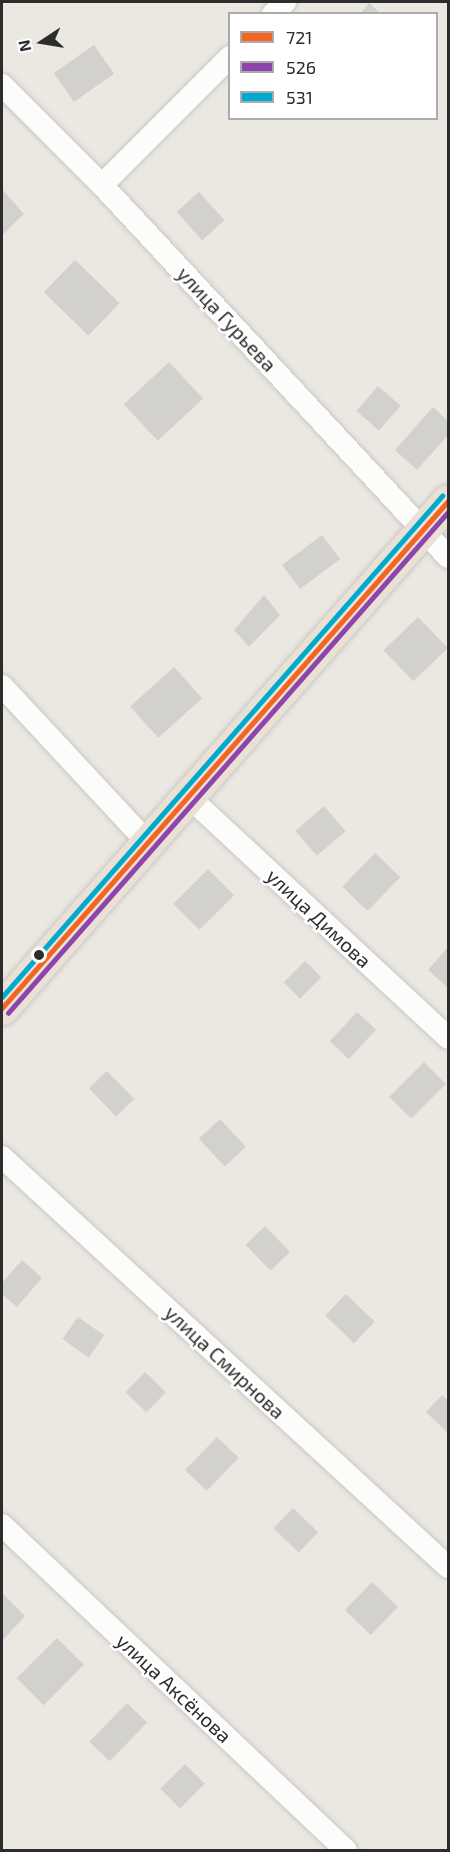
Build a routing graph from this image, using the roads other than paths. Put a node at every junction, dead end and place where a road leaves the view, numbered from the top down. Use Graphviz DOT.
graph roads {
  1 [pos="228,59"];
  2 [pos="2,85"];
  3 [pos="102,185"];
  4 [pos="448,501"];
  5 [pos="423,528"];
  6 [pos="448,557"];
  7 [pos="2,686"];
  8 [pos="189,797"];
  9 [pos="148,843"];
  10 [pos="2,1008"];
  11 [pos="448,1038"];
  12 [pos="2,1157"];
  13 [pos="2,1525"];
  14 [pos="448,1567"];
  15 [pos="346,1851"];
  1 -- 3 [label="street"];
  2 -- 3 [label="street, улица Гурьева"];
  3 -- 5 [label="street, улица Гурьева"];
  4 -- 5 [label="highway"];
  5 -- 6 [label="street, улица Гурьева"];
  5 -- 8 [label="highway"];
  7 -- 9 [label="street"];
  8 -- 9 [label="highway"];
  8 -- 11 [label="street, улица Димова"];
  9 -- 10 [label="highway"];
  12 -- 14 [label="street, улица Смирнова"];
  13 -- 15 [label="street, улица Аксёнова"];
}
